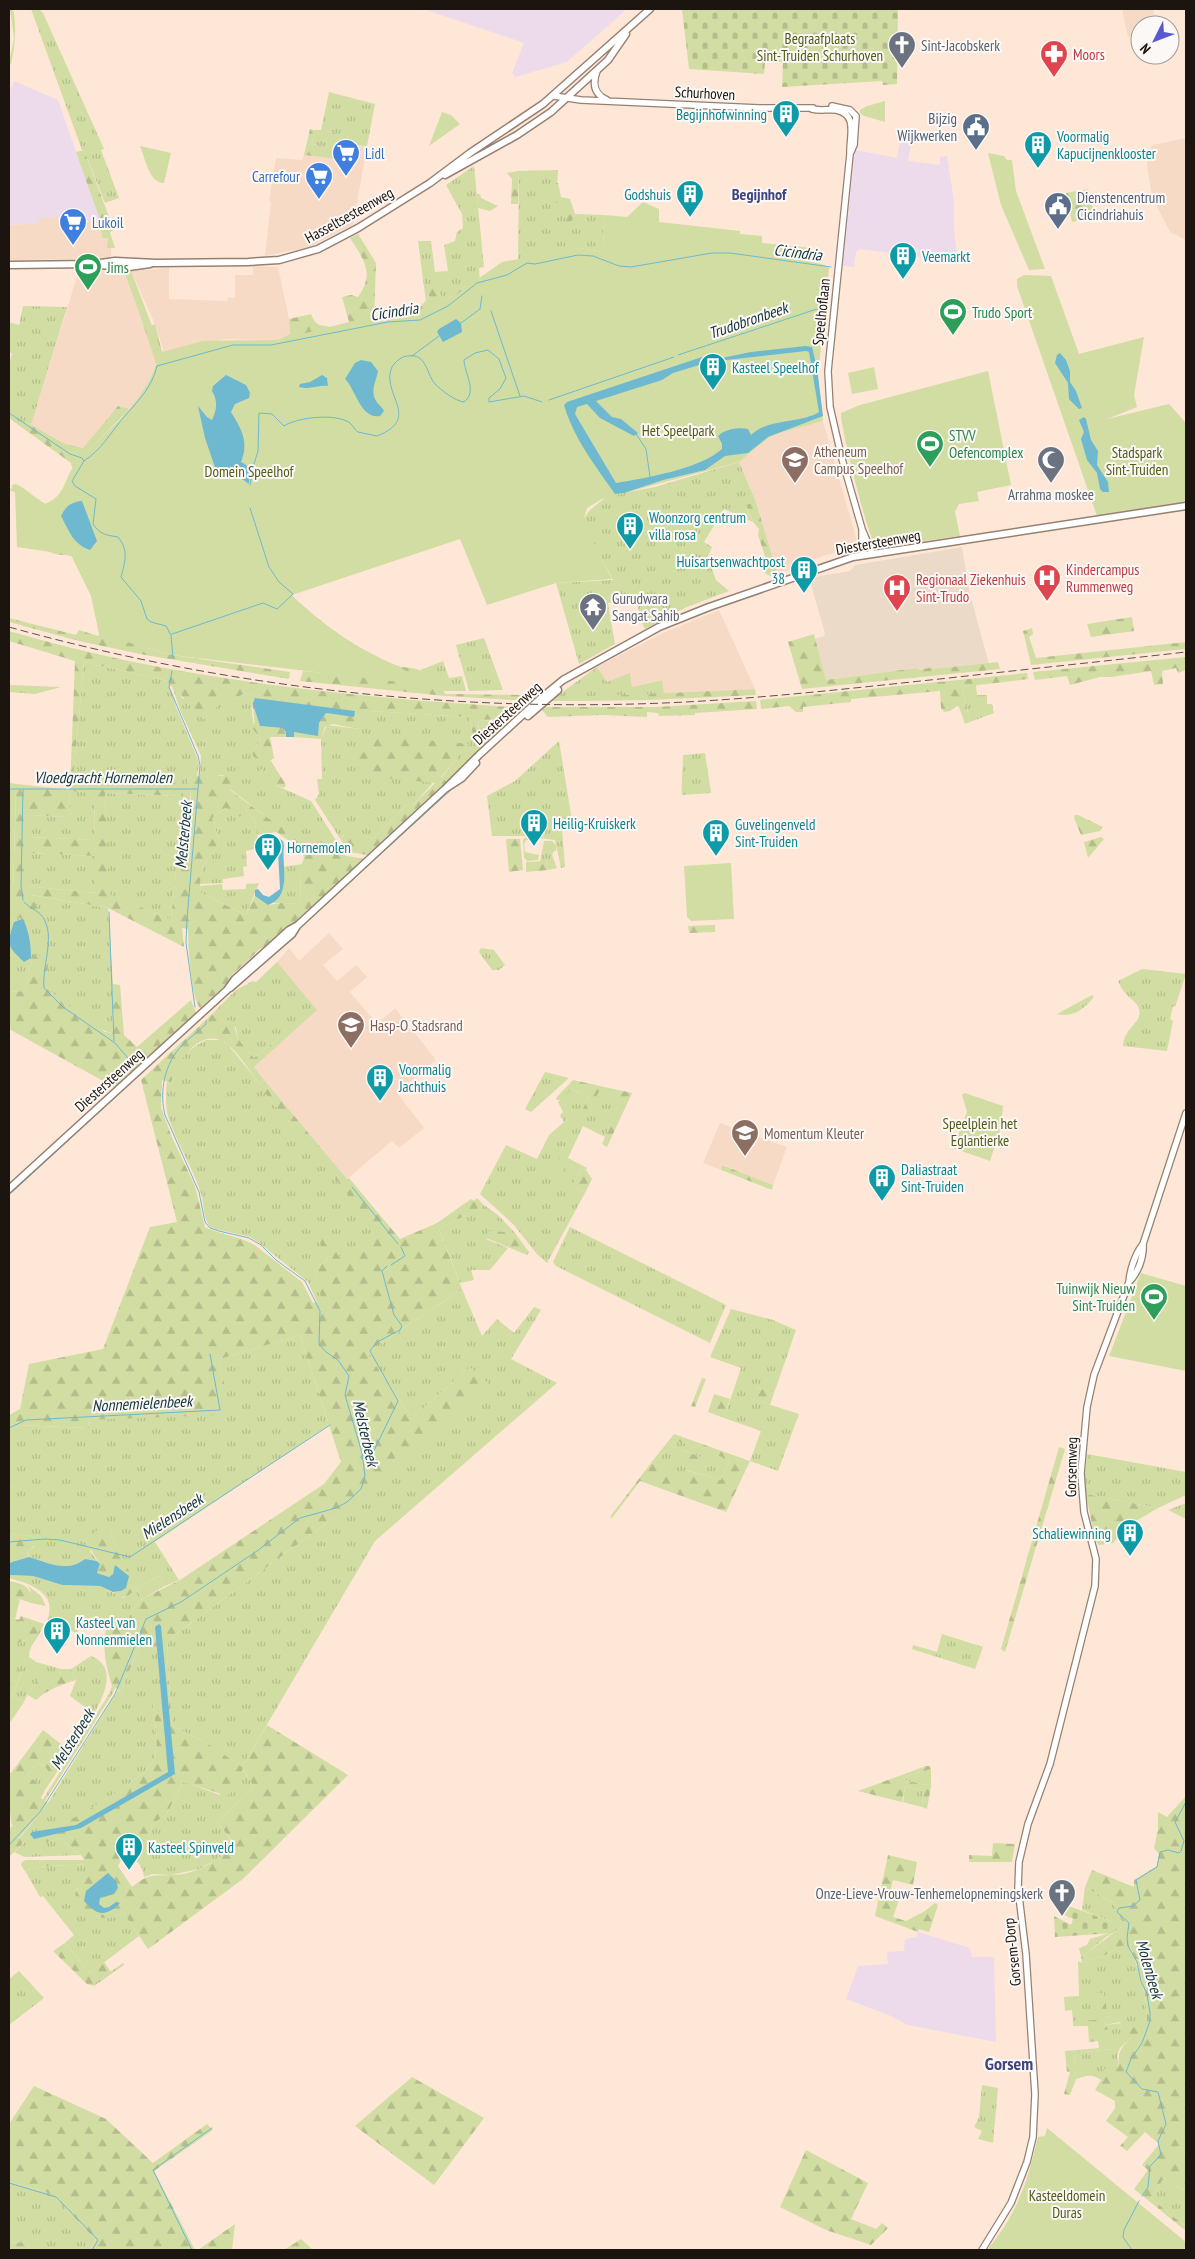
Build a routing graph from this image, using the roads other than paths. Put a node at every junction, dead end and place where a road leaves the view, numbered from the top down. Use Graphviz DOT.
graph roads {
  1 [pos="650,9"];
  2 [pos="654,9"];
  3 [pos="597,70"];
  4 [pos="554,96"];
  5 [pos="566,98"];
  6 [pos="609,101"];
  7 [pos="851,114"];
  8 [pos="430,182"];
  9 [pos="9,265"];
  10 [pos="1186,506"];
  11 [pos="862,529"];
  12 [pos="872,554"];
  13 [pos="862,555"];
  14 [pos="1186,1113"];
  15 [pos="9,1189"];
  16 [pos="1096,1559"];
  17 [pos="982,2250"];
  1 -- 4 [label="main road, Hasseltsesteenweg"];
  2 -- 3 [label="main road, Hasseltsesteenweg"];
  3 -- 5 [label="main road, Hasseltsesteenweg"];
  3 -- 6 [label="street"];
  4 -- 5 [label="street, Schurhoven"];
  4 -- 8 [label="main road, Hasseltsesteenweg"];
  5 -- 6 [label="street, Schurhoven"];
  5 -- 8 [label="main road, Hasseltsesteenweg"];
  6 -- 7 [label="street, Schurhoven"];
  7 -- 11 [label="street, Speelhoflaan"];
  8 -- 9 [label="main road, Hasseltsesteenweg"];
  10 -- 12 [label="main road, Diestersteenweg"];
  11 -- 12 [label="street, Speelhoflaan"];
  11 -- 13 [label="street, Speelhoflaan"];
  12 -- 13 [label="main road, Diestersteenweg"];
  13 -- 15 [label="main road, Diestersteenweg"];
  14 -- 16 [label="street, Gorsemweg"];
  16 -- 17 [label="street, Gorsem-Dorp"];
}
